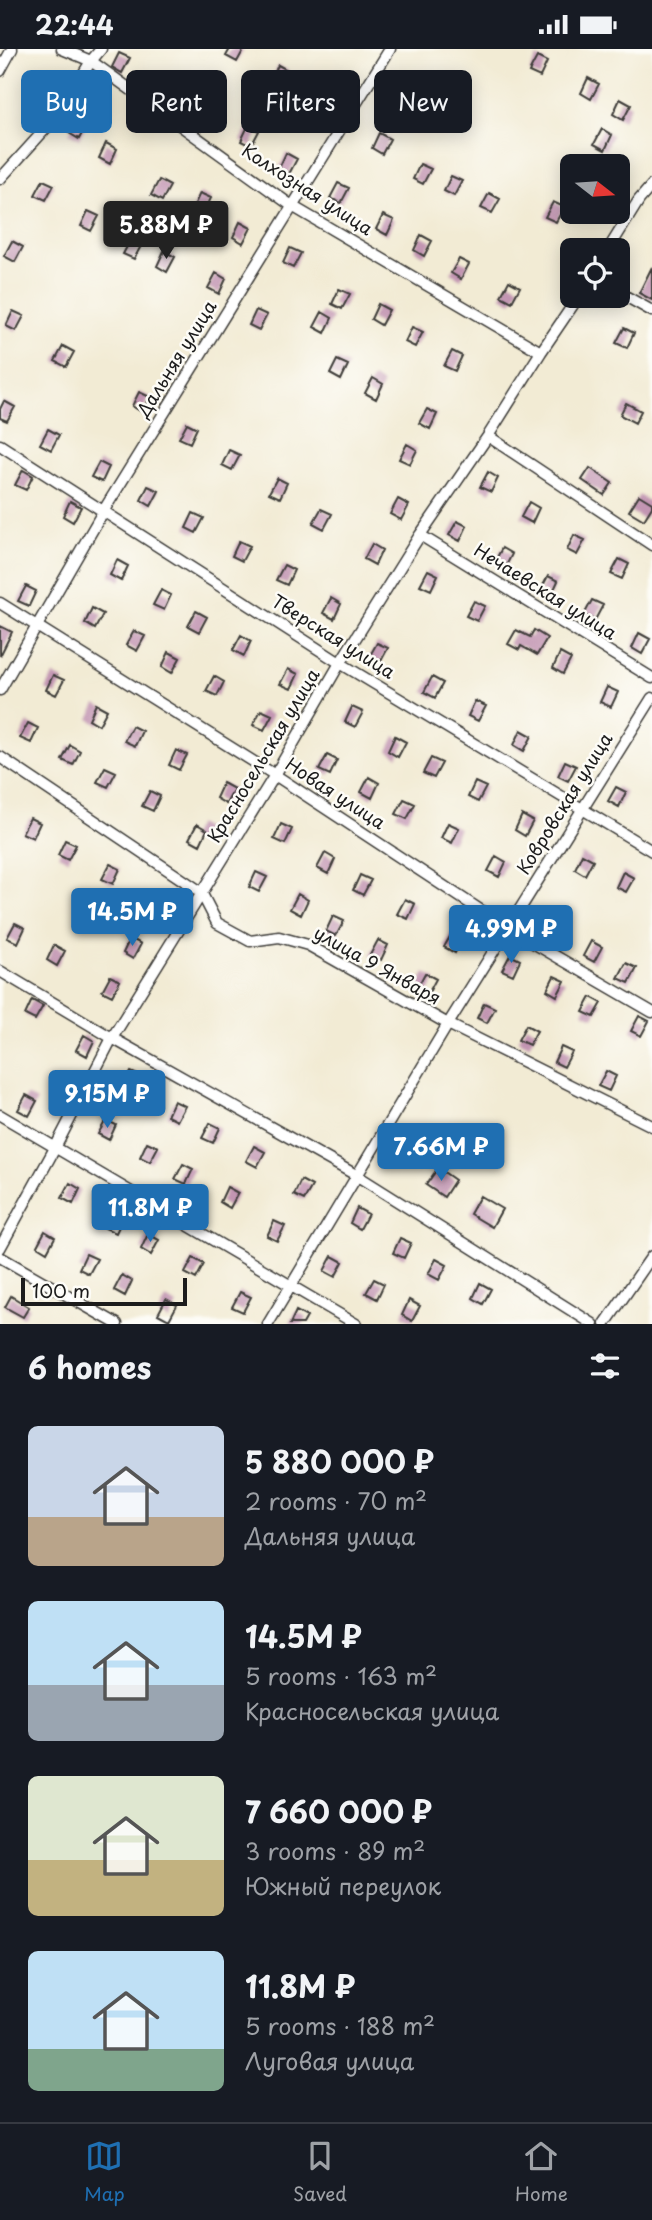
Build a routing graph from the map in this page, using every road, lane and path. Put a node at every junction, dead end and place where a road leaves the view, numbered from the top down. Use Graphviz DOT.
graph roads {
  1 [pos="12,49"];
  2 [pos="62,49"];
  3 [pos="101,49"];
  4 [pos="390,49"];
  5 [pos="91,61"];
  6 [pos="0,71"];
  7 [pos="0,179"];
  8 [pos="652,184"];
  9 [pos="652,198"];
  10 [pos="639,201"];
  11 [pos="292,206"];
  12 [pos="616,238"];
  13 [pos="630,299"];
  14 [pos="571,308"];
  15 [pos="652,311"];
  16 [pos="541,352"];
  17 [pos="488,436"];
  18 [pos="0,445"];
  19 [pos="104,510"];
  20 [pos="420,535"];
  21 [pos="652,545"];
  22 [pos="0,603"];
  23 [pos="37,626"];
  24 [pos="340,663"];
  25 [pos="652,678"];
  26 [pos="0,690"];
  27 [pos="652,698"];
  28 [pos="0,757"];
  29 [pos="275,775"];
  30 [pos="583,809"];
  31 [pos="652,851"];
  32 [pos="201,892"];
  33 [pos="509,929"];
  34 [pos="0,971"];
  35 [pos="652,1012"];
  36 [pos="447,1024"];
  37 [pos="112,1038"];
  38 [pos="0,1115"];
  39 [pos="652,1126"];
  40 [pos="55,1148"];
  41 [pos="356,1175"];
  42 [pos="0,1248"];
  43 [pos="652,1256"];
  44 [pos="0,1257"];
  45 [pos="290,1285"];
  46 [pos="117,1324"];
  47 [pos="268,1324"];
  48 [pos="356,1324"];
  49 [pos="593,1324"];
  50 [pos="605,1324"];
  1 -- 6 [label="street"];
  2 -- 5 [label="street, Колхозная улица"];
  3 -- 5 [label="street"];
  4 -- 11 [label="street, Дальняя улица"];
  5 -- 7 [label="street"];
  5 -- 11 [label="street, Колхозная улица"];
  8 -- 10 [label="street"];
  9 -- 10 [label="street"];
  10 -- 12 [label="street"];
  11 -- 16 [label="street, Колхозная улица"];
  11 -- 19 [label="street, Дальняя улица"];
  13 -- 15 [label="street"];
  14 -- 16 [label="street, Красносельская улица"];
  16 -- 17 [label="street, Красносельская улица"];
  17 -- 20 [label="street, Красносельская улица"];
  17 -- 21 [label="street"];
  18 -- 19 [label="street, Тверская улица"];
  19 -- 23 [label="street, Дальняя улица"];
  19 -- 24 [label="street, Тверская улица"];
  20 -- 24 [label="street, Красносельская улица"];
  20 -- 25 [label="street, Нечаевская улица"];
  22 -- 23 [label="street, Новая улица"];
  23 -- 26 [label="street, Дальняя улица"];
  23 -- 29 [label="street, Новая улица"];
  24 -- 29 [label="street, Красносельская улица"];
  24 -- 30 [label="street, Тверская улица"];
  27 -- 30 [label="street, Ковровская улица"];
  28 -- 32 [label="street, улица 9 Января"];
  29 -- 32 [label="street, Красносельская улица"];
  29 -- 33 [label="street, Новая улица"];
  30 -- 31 [label="street, Тверская улица"];
  30 -- 33 [label="street, Ковровская улица"];
  32 -- 36 [label="street, улица 9 Января"];
  32 -- 37 [label="street, Красносельская улица"];
  33 -- 35 [label="street, Новая улица"];
  33 -- 36 [label="street, Ковровская улица"];
  34 -- 37 [label="street"];
  36 -- 39 [label="street, улица 9 Января"];
  36 -- 41 [label="street, Ковровская улица"];
  37 -- 40 [label="street, Красносельская улица"];
  37 -- 41 [label="street"];
  38 -- 40 [label="street"];
  40 -- 42 [label="street, Красносельская улица"];
  40 -- 45 [label="street"];
  41 -- 45 [label="street, Ковровская улица"];
  41 -- 49 [label="street"];
  43 -- 50 [label="street"];
  44 -- 46 [label="street"];
  45 -- 47 [label="street, Ковровская улица"];
  45 -- 48 [label="street"];
}
